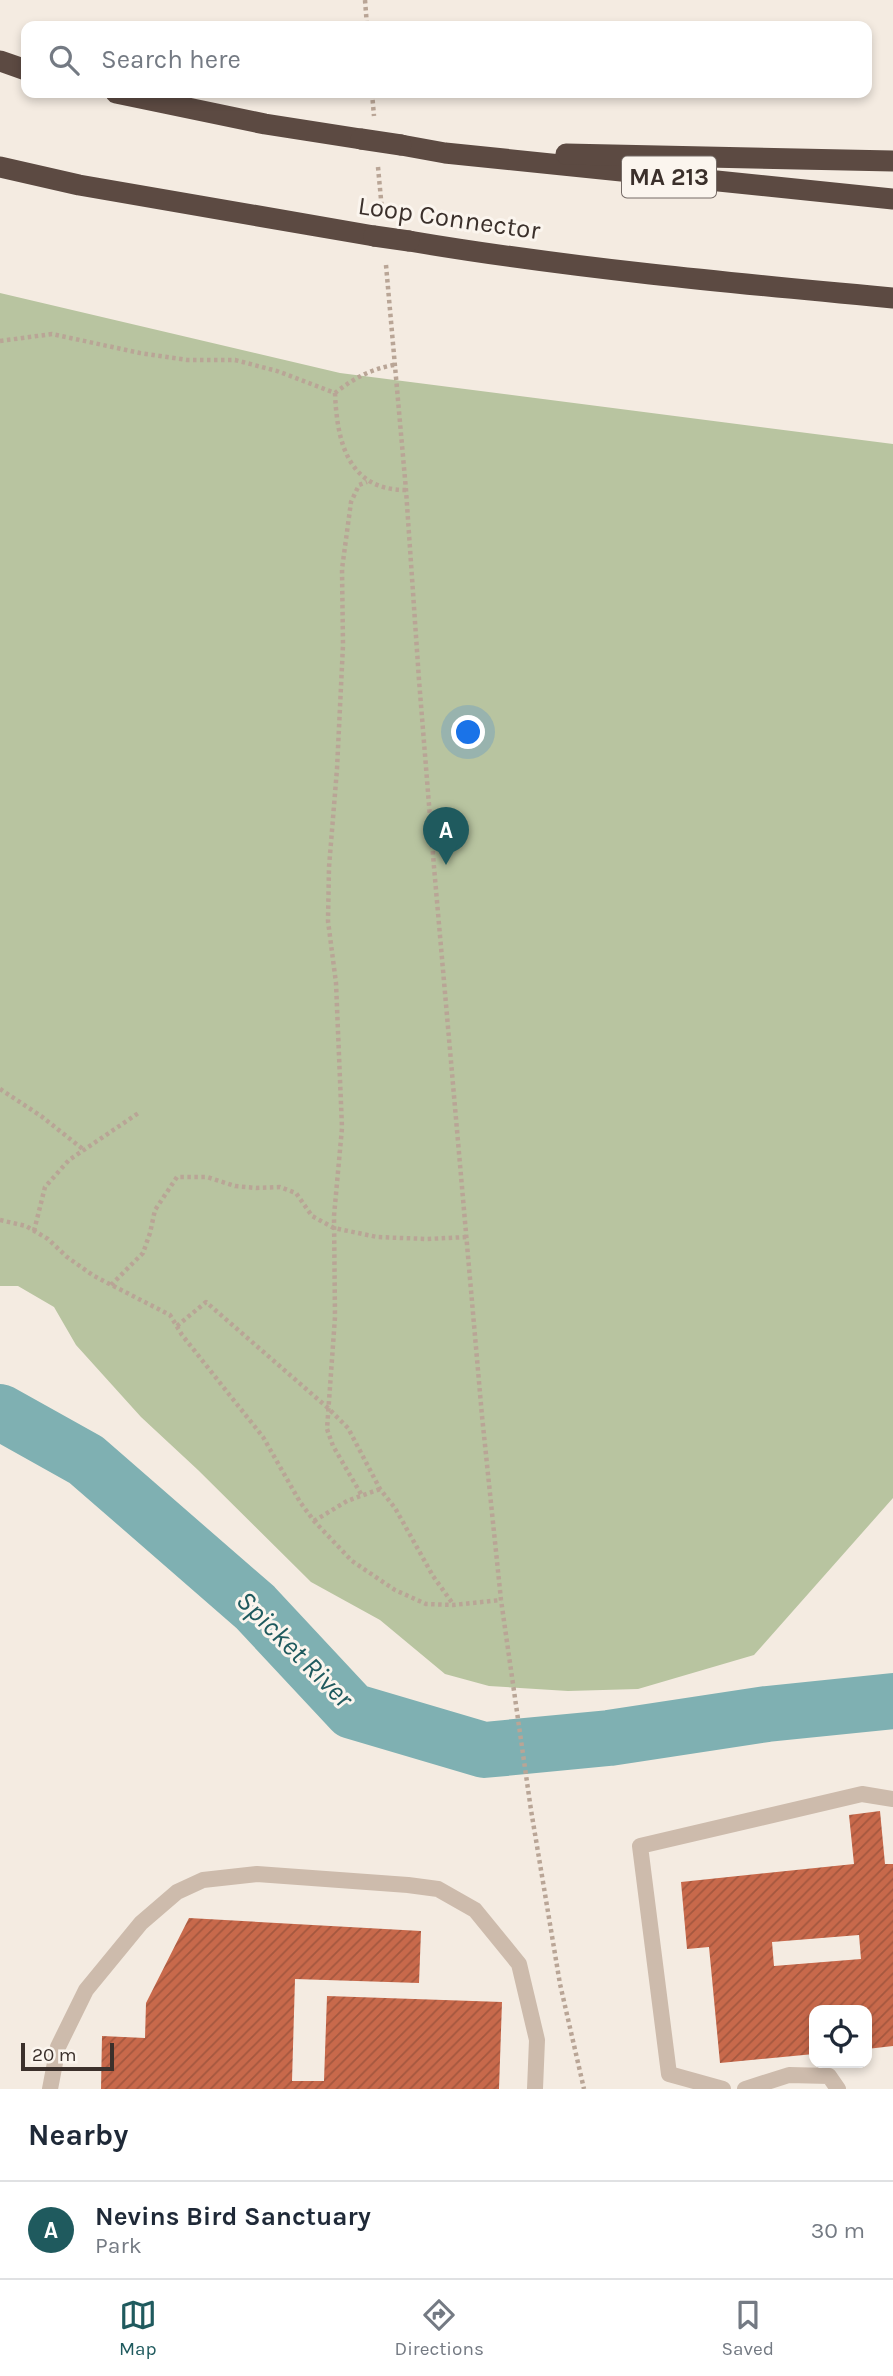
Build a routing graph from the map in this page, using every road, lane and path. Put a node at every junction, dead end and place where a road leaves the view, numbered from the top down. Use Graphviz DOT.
graph roads {
  1 [pos="365,0"];
  2 [pos="367,21"];
  3 [pos="0,61"];
  4 [pos="21,68"];
  5 [pos="140,98"];
  6 [pos="372,98"];
  7 [pos="374,120"];
  8 [pos="445,153"];
  9 [pos="378,161"];
  10 [pos="893,161"];
  11 [pos="0,167"];
  12 [pos="893,199"];
  13 [pos="382,215"];
  14 [pos="385,256"];
  15 [pos="779,288"];
  16 [pos="893,298"];
  17 [pos="893,313"];
  18 [pos="0,341"];
  19 [pos="394,365"];
  20 [pos="335,393"];
  21 [pos="367,482"];
  22 [pos="406,490"];
  23 [pos="0,1088"];
  24 [pos="140,1112"];
  25 [pos="84,1150"];
  26 [pos="0,1220"];
  27 [pos="334,1228"];
  28 [pos="34,1231"];
  29 [pos="468,1237"];
  30 [pos="111,1285"];
  31 [pos="177,1326"];
  32 [pos="328,1408"];
  33 [pos="380,1489"];
  34 [pos="361,1494"];
  35 [pos="314,1521"];
  36 [pos="501,1600"];
  37 [pos="453,1605"];
  38 [pos="893,1799"];
  39 [pos="50,2089"];
  40 [pos="535,2089"];
  41 [pos="584,2089"];
  42 [pos="723,2089"];
  43 [pos="745,2089"];
  44 [pos="838,2089"];
  1 -- 2 [label="path"];
  3 -- 4 [label="highway"];
  5 -- 8 [label="highway, MA 213, bridge"];
  6 -- 7 [label="path"];
  8 -- 10 [label="highway"];
  8 -- 12 [label="highway, MA 213"];
  9 -- 13 [label="path"];
  11 -- 15 [label="highway, Loop Connector, bridge"];
  14 -- 19 [label="path"];
  15 -- 16 [label="highway, Loop Connector"];
  15 -- 17 [label="highway"];
  18 -- 20 [label="path"];
  19 -- 20 [label="path"];
  19 -- 22 [label="path"];
  20 -- 21 [label="path"];
  21 -- 22 [label="path"];
  21 -- 27 [label="path"];
  22 -- 29 [label="path"];
  23 -- 25 [label="path"];
  24 -- 25 [label="path"];
  25 -- 28 [label="path"];
  26 -- 28 [label="path"];
  27 -- 29 [label="path"];
  27 -- 30 [label="path"];
  27 -- 32 [label="path"];
  28 -- 30 [label="path"];
  29 -- 36 [label="path"];
  30 -- 31 [label="path"];
  31 -- 32 [label="path"];
  31 -- 35 [label="path"];
  32 -- 33 [label="path"];
  32 -- 34 [label="path"];
  33 -- 34 [label="path"];
  33 -- 37 [label="path"];
  34 -- 35 [label="path"];
  35 -- 37 [label="path"];
  36 -- 37 [label="path"];
  36 -- 41 [label="path"];
  38 -- 42 [label="lane"];
  39 -- 40 [label="lane"];
  43 -- 44 [label="lane"];
}
